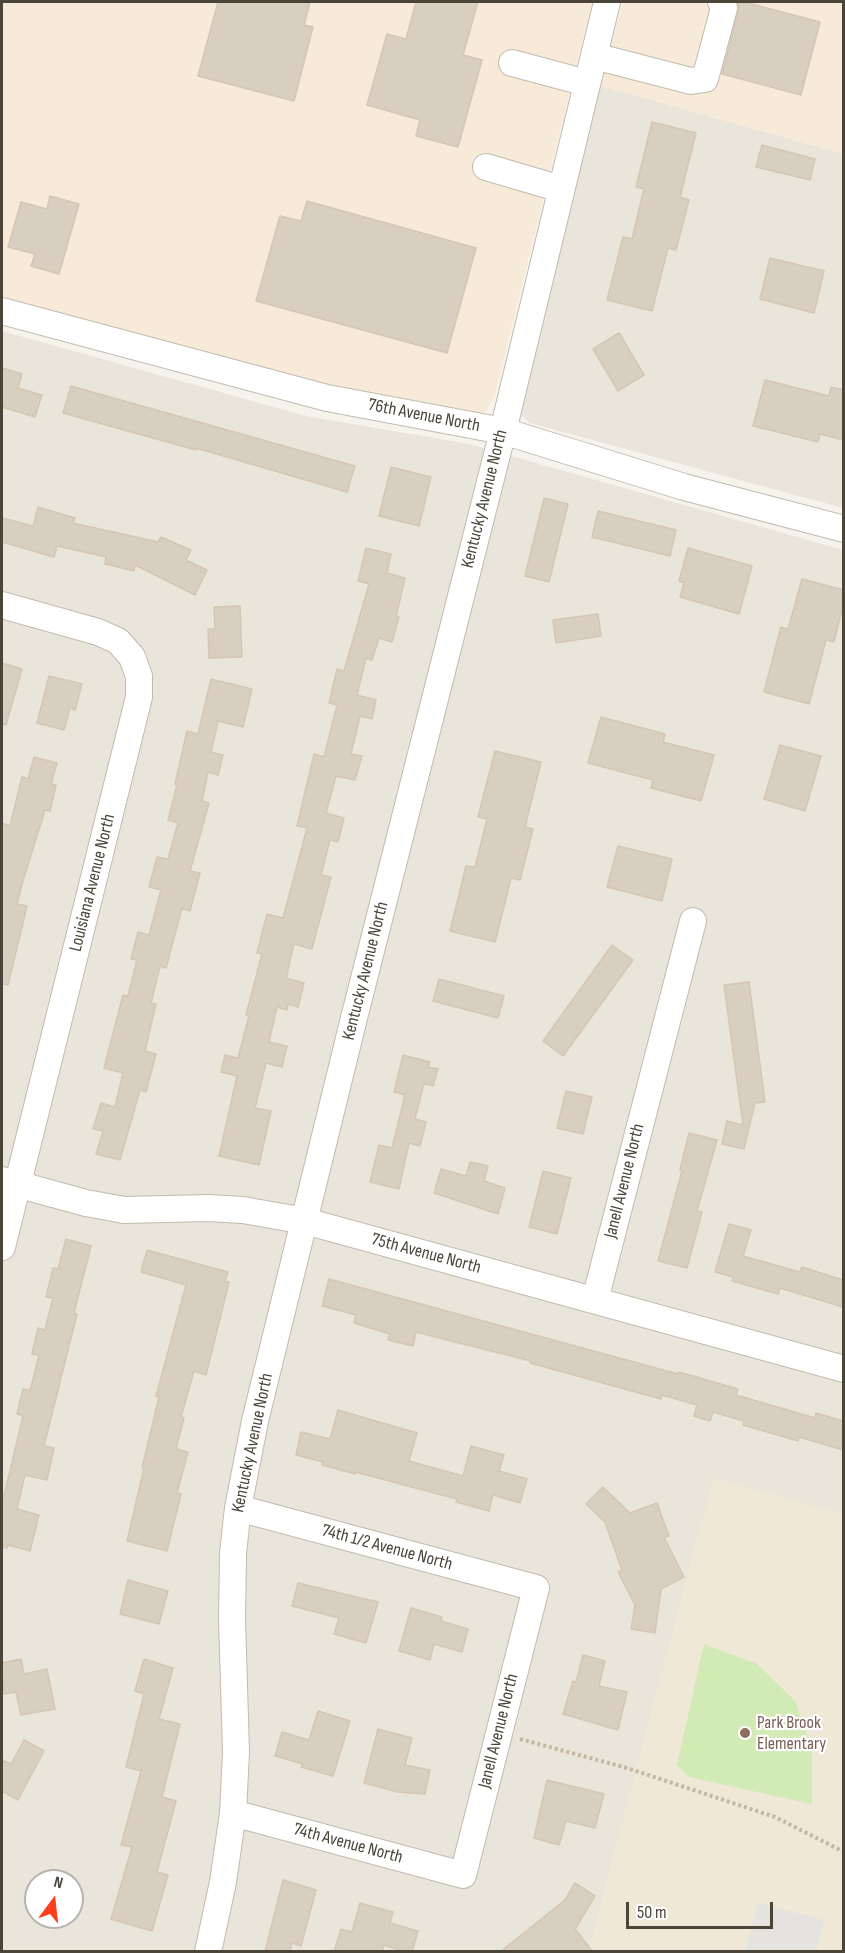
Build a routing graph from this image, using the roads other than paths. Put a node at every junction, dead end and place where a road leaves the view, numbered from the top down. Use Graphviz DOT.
graph roads {
  1 [pos="607,2"];
  2 [pos="721,2"];
  3 [pos="594,56"];
  4 [pos="512,63"];
  5 [pos="587,83"];
  6 [pos="486,167"];
  7 [pos="561,189"];
  8 [pos="2,311"];
  9 [pos="502,431"];
  10 [pos="843,529"];
  11 [pos="2,605"];
  12 [pos="693,921"];
  13 [pos="9,1182"];
  14 [pos="305,1221"];
  15 [pos="2,1247"];
  16 [pos="595,1300"];
  17 [pos="843,1369"];
  18 [pos="238,1508"];
  19 [pos="536,1588"];
  20 [pos="233,1813"];
  21 [pos="463,1875"];
  22 [pos="208,1952"];
  1 -- 3 [label="street, Kentucky Avenue North"];
  2 -- 3 [label="street"];
  3 -- 5 [label="street, Kentucky Avenue North"];
  4 -- 5 [label="street"];
  5 -- 7 [label="street, Kentucky Avenue North"];
  6 -- 7 [label="street"];
  7 -- 9 [label="street, Kentucky Avenue North"];
  8 -- 9 [label="street, 76th Avenue North"];
  9 -- 10 [label="street, 76th Avenue North"];
  9 -- 14 [label="street, Kentucky Avenue North"];
  11 -- 13 [label="street, Louisiana Avenue North"];
  12 -- 16 [label="street, Janell Avenue North"];
  13 -- 14 [label="street, 75th Avenue North"];
  13 -- 15 [label="street, Louisiana Avenue North"];
  14 -- 16 [label="street, 75th Avenue North"];
  14 -- 18 [label="street, Kentucky Avenue North"];
  16 -- 17 [label="street, 75th Avenue North"];
  18 -- 19 [label="street, 74th 1/2 Avenue North"];
  18 -- 20 [label="street, Kentucky Avenue North"];
  19 -- 21 [label="street, Janell Avenue North"];
  20 -- 21 [label="street, 74th Avenue North"];
  20 -- 22 [label="street, Kentucky Avenue North"];
}
